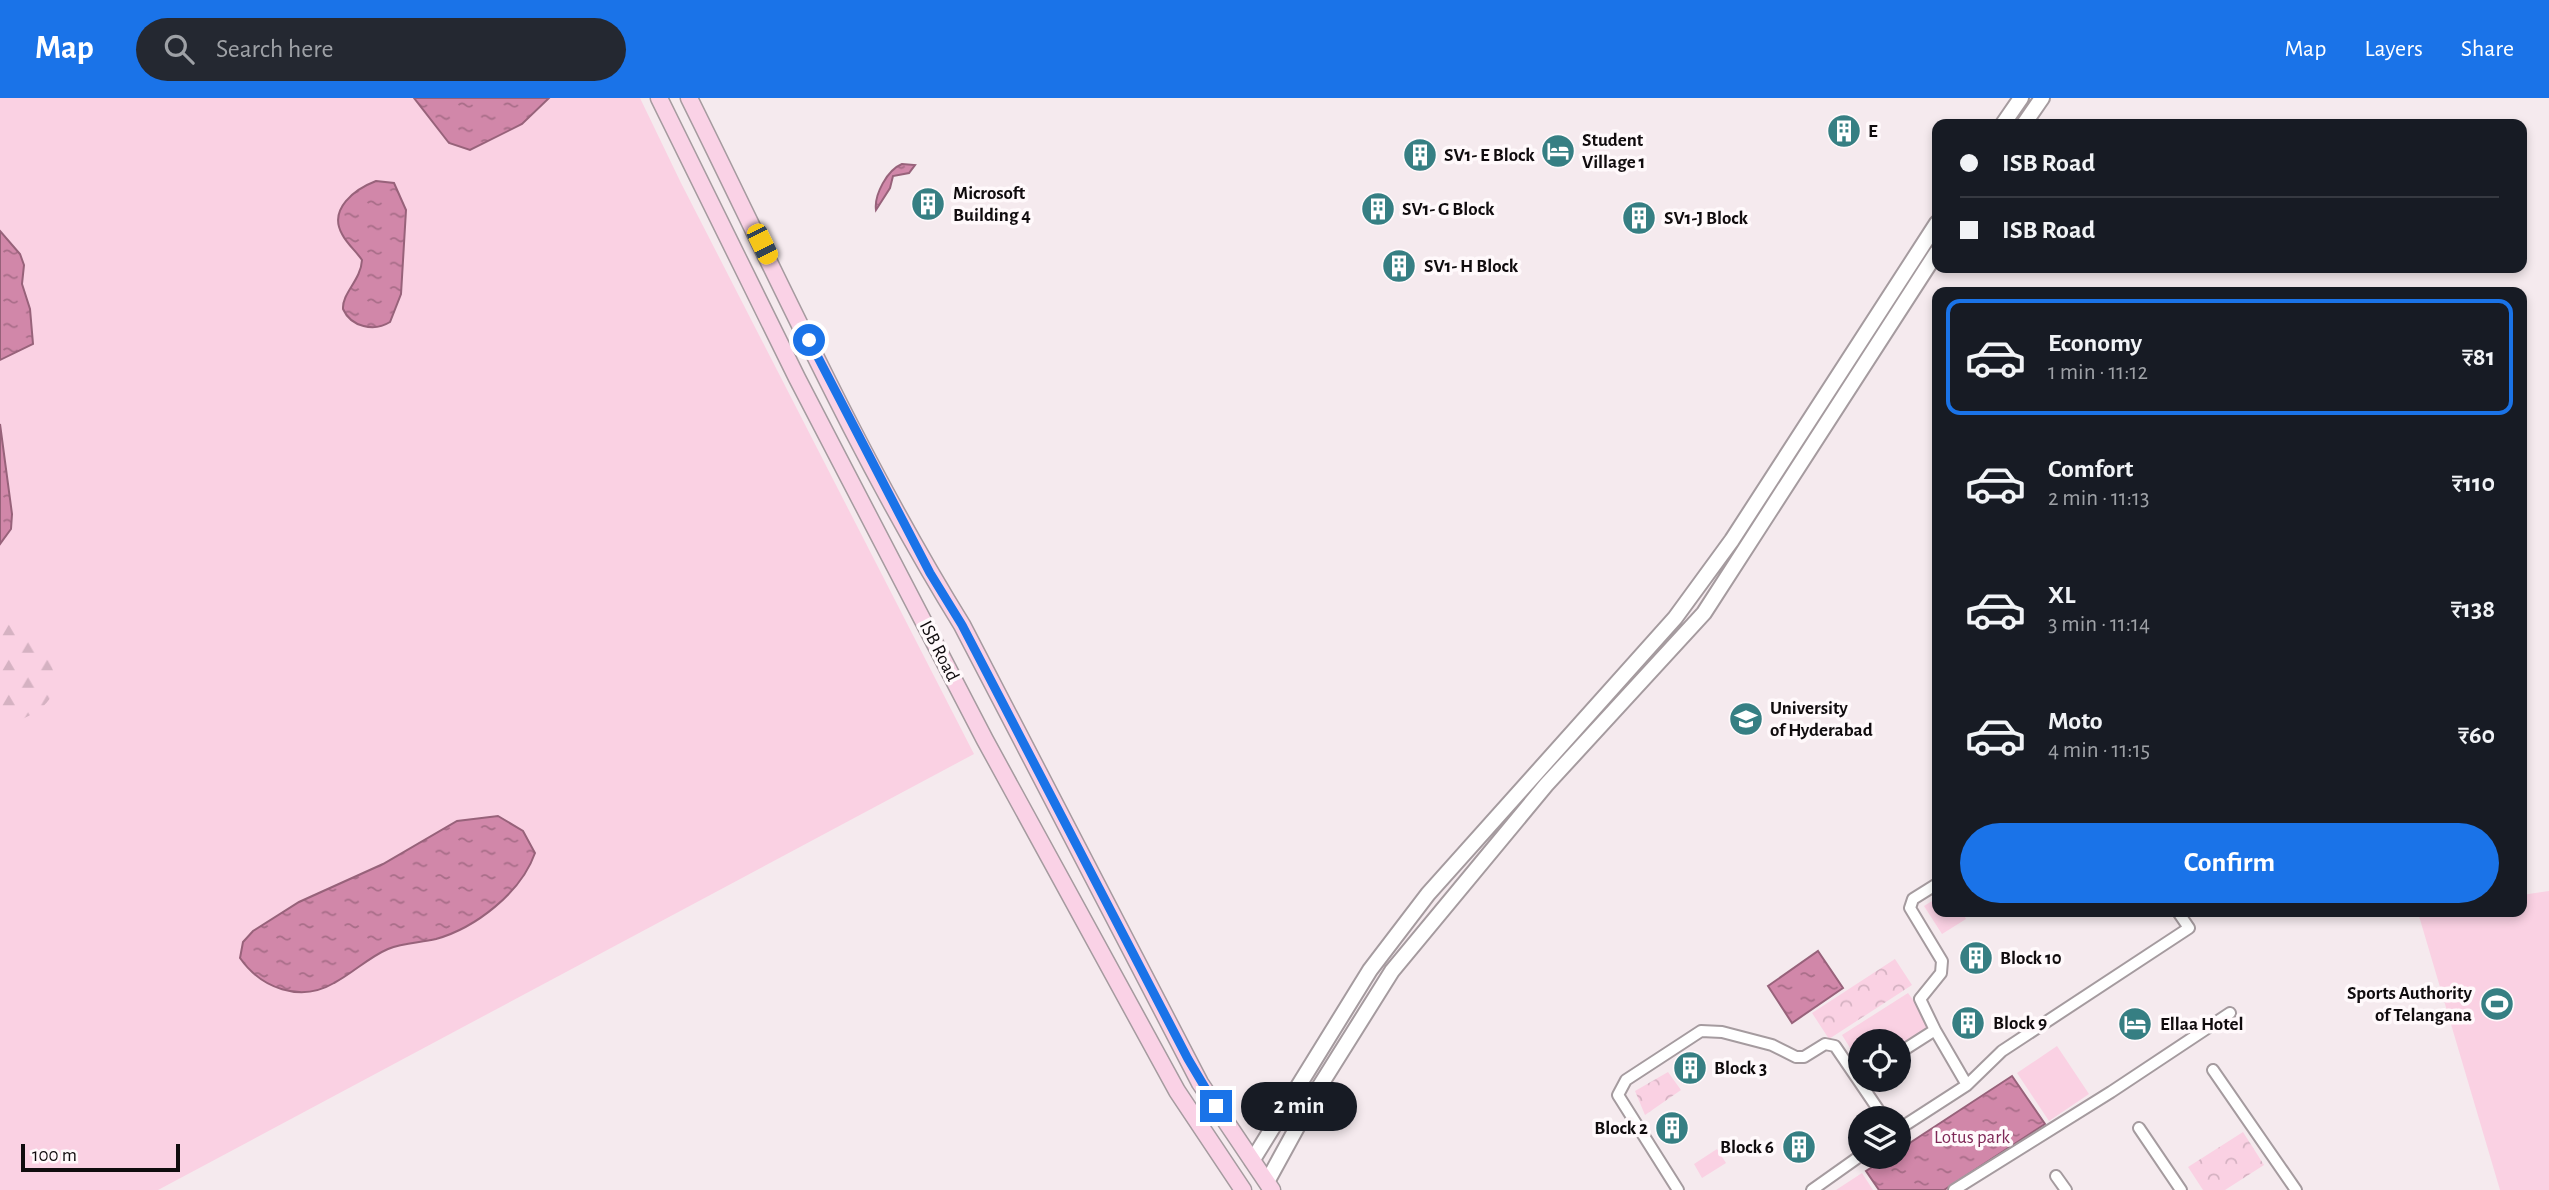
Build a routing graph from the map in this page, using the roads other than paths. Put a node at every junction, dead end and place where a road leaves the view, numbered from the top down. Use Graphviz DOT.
graph roads {
  1 [pos="659,98"];
  2 [pos="689,98"];
  3 [pos="2021,98"];
  4 [pos="2042,98"];
  5 [pos="2007,119"];
  6 [pos="2027,119"];
  7 [pos="1932,231"];
  8 [pos="1932,260"];
  9 [pos="1932,887"];
  10 [pos="2181,917"];
  11 [pos="2230,1013"];
  12 [pos="1935,1030"];
  13 [pos="1911,1045"];
  14 [pos="1848,1065"];
  15 [pos="2213,1070"];
  16 [pos="1968,1085"];
  17 [pos="1911,1121"];
  18 [pos="2139,1128"];
  19 [pos="1252,1161"];
  20 [pos="1848,1164"];
  21 [pos="2056,1176"];
  22 [pos="1270,1186"];
  23 [pos="1243,1190"];
  24 [pos="1678,1190"];
  25 [pos="1812,1190"];
  26 [pos="1954,1190"];
  27 [pos="2066,1190"];
  28 [pos="2181,1190"];
  29 [pos="2295,1190"];
  1 -- 23 [label="main road, ISB Road"];
  2 -- 19 [label="main road, ISB Road"];
  3 -- 5 [label="street"];
  4 -- 6 [label="street"];
  7 -- 19 [label="street"];
  8 -- 22 [label="street"];
  9 -- 12 [label="street"];
  10 -- 16 [label="street"];
  11 -- 26 [label="street"];
  12 -- 13 [label="street"];
  12 -- 16 [label="street"];
  14 -- 24 [label="street"];
  15 -- 29 [label="street"];
  16 -- 17 [label="street"];
  18 -- 28 [label="street"];
  19 -- 22 [label="main road, ISB Road"];
  20 -- 25 [label="street"];
  21 -- 27 [label="street"];
}
